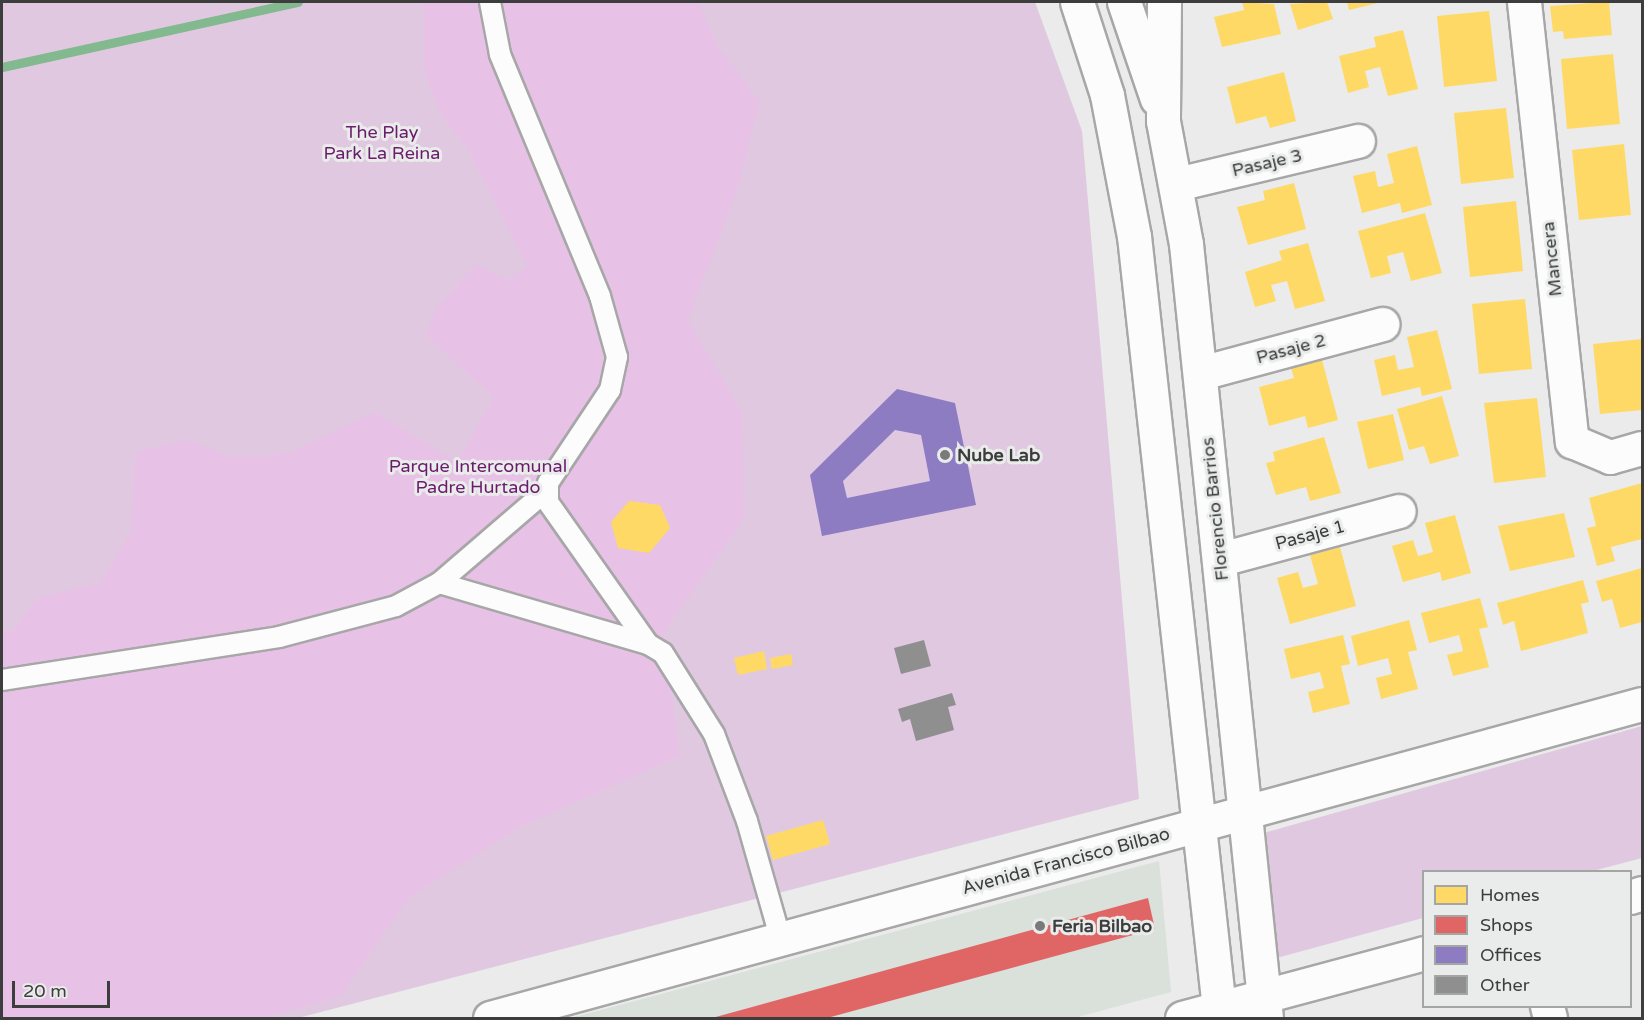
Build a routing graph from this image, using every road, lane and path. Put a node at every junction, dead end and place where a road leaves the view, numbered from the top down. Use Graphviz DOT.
graph roads {
  1 [pos="490,2"];
  2 [pos="1077,2"];
  3 [pos="1124,2"];
  4 [pos="1164,2"];
  5 [pos="1524,2"];
  6 [pos="1163,121"];
  7 [pos="1358,141"];
  8 [pos="1177,184"];
  9 [pos="1382,324"];
  10 [pos="1201,373"];
  11 [pos="1642,448"];
  12 [pos="546,491"];
  13 [pos="1399,510"];
  14 [pos="1221,559"];
  15 [pos="439,583"];
  16 [pos="648,644"];
  17 [pos="2,680"];
  18 [pos="1642,704"];
  19 [pos="1245,811"];
  20 [pos="1198,825"];
  21 [pos="781,940"];
  22 [pos="1422,954"];
  23 [pos="1264,1008"];
  24 [pos="1219,1014"];
  25 [pos="490,1018"];
  26 [pos="1182,1018"];
  1 -- 12 [label="lane"];
  2 -- 20 [label="main road"];
  3 -- 6 [label="main road"];
  4 -- 6 [label="main road, Florencio Barrios"];
  5 -- 11 [label="main road, Mancera"];
  6 -- 8 [label="main road, Florencio Barrios"];
  7 -- 8 [label="main road, Pasaje 3"];
  8 -- 10 [label="main road, Florencio Barrios"];
  9 -- 10 [label="main road, Pasaje 2"];
  10 -- 14 [label="main road, Florencio Barrios"];
  12 -- 15 [label="lane"];
  12 -- 16 [label="lane"];
  13 -- 14 [label="main road, Pasaje 1"];
  14 -- 19 [label="main road, Florencio Barrios"];
  15 -- 16 [label="lane"];
  15 -- 17 [label="lane"];
  16 -- 21 [label="lane"];
  18 -- 19 [label="main road, Avenida Francisco Bilbao"];
  19 -- 20 [label="main road, Avenida Francisco Bilbao"];
  19 -- 23 [label="main road, Florencio Barrios"];
  20 -- 21 [label="main road, Avenida Francisco Bilbao"];
  20 -- 24 [label="main road"];
  21 -- 25 [label="main road, Avenida Francisco Bilbao"];
  22 -- 23 [label="main road"];
  23 -- 24 [label="main road"];
  24 -- 26 [label="main road"];
}
